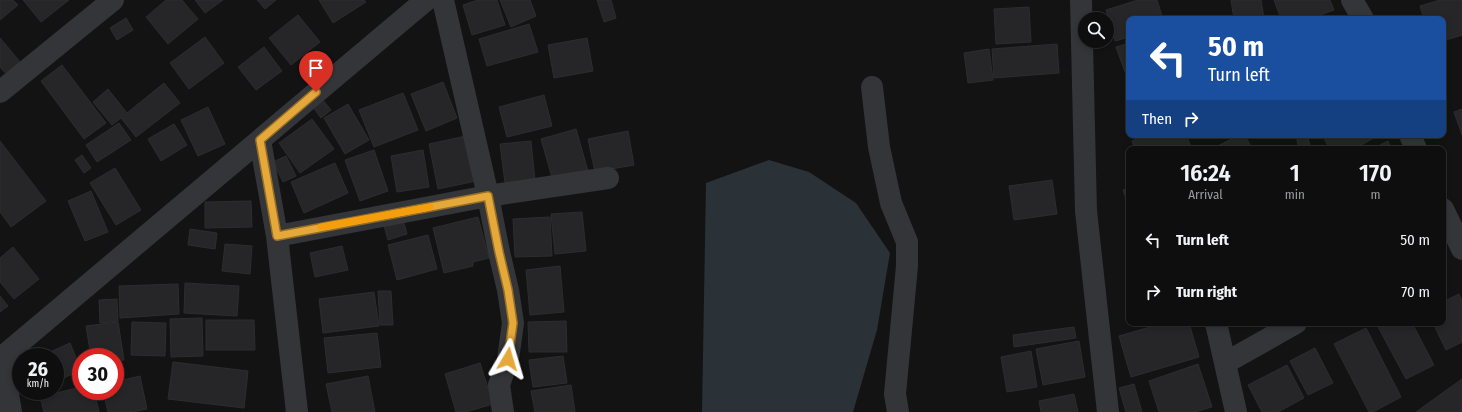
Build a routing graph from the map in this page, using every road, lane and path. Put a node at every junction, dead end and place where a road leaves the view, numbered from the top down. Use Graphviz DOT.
graph roads {
  1 [pos="113,0"];
  2 [pos="426,0"];
  3 [pos="443,0"];
  4 [pos="1081,0"];
  5 [pos="1352,0"];
  6 [pos="1361,16"];
  7 [pos="872,87"];
  8 [pos="0,92"];
  9 [pos="260,140"];
  10 [pos="608,178"];
  11 [pos="488,196"];
  12 [pos="1446,219"];
  13 [pos="277,236"];
  14 [pos="1453,241"];
  15 [pos="1217,326"];
  16 [pos="1291,326"];
  17 [pos="1,359"];
  18 [pos="1225,363"];
  19 [pos="11,412"];
  20 [pos="297,412"];
  21 [pos="503,412"];
  22 [pos="898,412"];
  23 [pos="1108,412"];
  24 [pos="1236,412"];
  1 -- 8 [label="street"];
  2 -- 9 [label="street"];
  3 -- 11 [label="street"];
  4 -- 23 [label="street"];
  5 -- 6 [label="street"];
  7 -- 22 [label="street"];
  9 -- 13 [label="street"];
  9 -- 17 [label="street"];
  10 -- 11 [label="street"];
  11 -- 13 [label="street"];
  11 -- 21 [label="street"];
  12 -- 14 [label="street"];
  13 -- 20 [label="street"];
  15 -- 18 [label="street"];
  16 -- 18 [label="street"];
  17 -- 19 [label="street"];
  18 -- 24 [label="street"];
}
